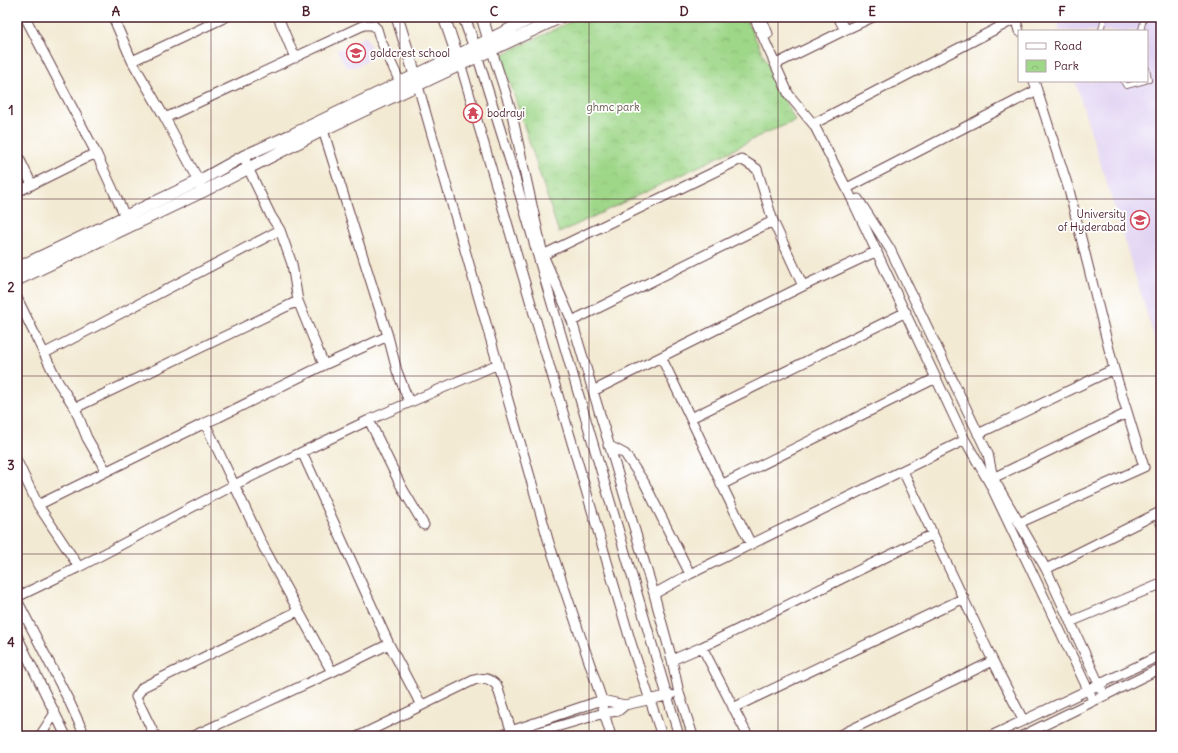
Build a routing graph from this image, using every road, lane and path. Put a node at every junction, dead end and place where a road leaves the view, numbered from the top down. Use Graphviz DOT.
graph roads {
  1 [pos="25,17"];
  2 [pos="113,17"];
  3 [pos="226,17"];
  4 [pos="278,17"];
  5 [pos="397,17"];
  6 [pos="444,17"];
  7 [pos="464,17"];
  8 [pos="482,17"];
  9 [pos="534,17"];
  10 [pos="561,17"];
  11 [pos="754,17"];
  12 [pos="761,17"];
  13 [pos="838,17"];
  14 [pos="873,17"];
  15 [pos="1104,17"];
  16 [pos="1144,17"];
  17 [pos="1015,18"];
  18 [pos="845,30"];
  19 [pos="1019,30"];
  20 [pos="1101,30"];
  21 [pos="1141,30"];
  22 [pos="491,45"];
  23 [pos="476,52"];
  24 [pos="295,58"];
  25 [pos="132,60"];
  26 [pos="459,60"];
  27 [pos="778,63"];
  28 [pos="416,80"];
  29 [pos="400,82"];
  30 [pos="1034,82"];
  31 [pos="1124,82"];
  32 [pos="1142,82"];
  33 [pos="1037,90"];
  34 [pos="165,118"];
  35 [pos="817,122"];
  36 [pos="323,130"];
  37 [pos="96,153"];
  38 [pos="17,154"];
  39 [pos="244,156"];
  40 [pos="248,168"];
  41 [pos="199,180"];
  42 [pos="32,185"];
  43 [pos="849,187"];
  44 [pos="17,192"];
  45 [pos="202,192"];
  46 [pos="125,216"];
  47 [pos="773,221"];
  48 [pos="135,224"];
  49 [pos="280,230"];
  50 [pos="877,251"];
  51 [pos="543,255"];
  52 [pos="17,268"];
  53 [pos="17,280"];
  54 [pos="803,286"];
  55 [pos="17,298"];
  56 [pos="298,301"];
  57 [pos="906,312"];
  58 [pos="572,321"];
  59 [pos="388,336"];
  60 [pos="45,353"];
  61 [pos="661,357"];
  62 [pos="498,364"];
  63 [pos="324,365"];
  64 [pos="1114,369"];
  65 [pos="936,378"];
  66 [pos="593,391"];
  67 [pos="410,402"];
  68 [pos="75,408"];
  69 [pos="1127,413"];
  70 [pos="691,418"];
  71 [pos="368,420"];
  72 [pos="204,423"];
  73 [pos="978,434"];
  74 [pos="965,440"];
  75 [pos="608,445"];
  76 [pos="302,452"];
  77 [pos="988,454"];
  78 [pos="976,460"];
  79 [pos="17,461"];
  80 [pos="106,471"];
  81 [pos="903,471"];
  82 [pos="993,478"];
  83 [pos="234,485"];
  84 [pos="721,486"];
  85 [pos="38,505"];
  86 [pos="1019,523"];
  87 [pos="1161,523"];
  88 [pos="424,525"];
  89 [pos="933,534"];
  90 [pos="750,544"];
  91 [pos="78,567"];
  92 [pos="1046,570"];
  93 [pos="690,574"];
  94 [pos="1161,584"];
  95 [pos="654,594"];
  96 [pos="17,598"];
  97 [pos="964,598"];
  98 [pos="298,611"];
  99 [pos="1070,622"];
  100 [pos="18,643"];
  101 [pos="389,644"];
  102 [pos="702,647"];
  103 [pos="1161,655"];
  104 [pos="672,660"];
  105 [pos="993,661"];
  106 [pos="1161,668"];
  107 [pos="332,672"];
  108 [pos="1098,684"];
  109 [pos="1087,689"];
  110 [pos="680,693"];
  111 [pos="1104,695"];
  112 [pos="666,696"];
  113 [pos="650,699"];
  114 [pos="602,700"];
  115 [pos="1093,700"];
  116 [pos="421,705"];
  117 [pos="625,706"];
  118 [pos="733,708"];
  119 [pos="55,713"];
  120 [pos="604,713"];
  121 [pos="1023,720"];
  122 [pos="512,734"];
  123 [pos="40,736"];
  124 [pos="66,736"];
  125 [pos="85,736"];
  126 [pos="156,736"];
  127 [pos="193,736"];
  128 [pos="359,736"];
  129 [pos="501,736"];
  130 [pos="524,736"];
  131 [pos="611,736"];
  132 [pos="662,736"];
  133 [pos="679,736"];
  134 [pos="693,736"];
  135 [pos="748,736"];
  136 [pos="838,736"];
  137 [pos="991,736"];
  138 [pos="1022,736"];
  1 -- 37 [label="street"];
  2 -- 25 [label="street"];
  3 -- 25 [label="street"];
  4 -- 24 [label="street"];
  5 -- 28 [label="street"];
  6 -- 26 [label="street"];
  7 -- 23 [label="street"];
  8 -- 22 [label="street"];
  9 -- 22 [label="street"];
  10 -- 22 [label="street"];
  11 -- 50 [label="street"];
  12 -- 27 [label="street"];
  13 -- 18 [label="street"];
  14 -- 18 [label="street"];
  15 -- 20 [label="lane"];
  16 -- 21 [label="lane"];
  17 -- 19 [label="street"];
  17 -- 35 [label="street"];
  18 -- 27 [label="street"];
  22 -- 23 [label="street"];
  22 -- 51 [label="street"];
  23 -- 26 [label="street"];
  23 -- 112 [label="street"];
  24 -- 29 [label="street"];
  24 -- 34 [label="street"];
  25 -- 34 [label="street"];
  26 -- 28 [label="street"];
  26 -- 113 [label="street"];
  27 -- 35 [label="street"];
  28 -- 29 [label="street"];
  28 -- 36 [label="street"];
  28 -- 62 [label="street"];
  29 -- 39 [label="street"];
  30 -- 33 [label="street"];
  31 -- 32 [label="lane"];
  33 -- 43 [label="street"];
  33 -- 64 [label="street"];
  34 -- 41 [label="street"];
  35 -- 43 [label="street"];
  36 -- 40 [label="street"];
  36 -- 59 [label="street"];
  37 -- 42 [label="street"];
  37 -- 46 [label="street"];
  38 -- 42 [label="street"];
  39 -- 40 [label="street"];
  39 -- 41 [label="street"];
  40 -- 45 [label="street"];
  40 -- 49 [label="street"];
  41 -- 45 [label="street"];
  41 -- 46 [label="street"];
  42 -- 44 [label="street"];
  43 -- 73 [label="street"];
  45 -- 48 [label="street"];
  46 -- 48 [label="street"];
  46 -- 52 [label="street"];
  47 -- 51 [label="street"];
  47 -- 54 [label="street"];
  47 -- 58 [label="street"];
  48 -- 53 [label="street"];
  49 -- 56 [label="street"];
  49 -- 60 [label="street"];
  50 -- 54 [label="street"];
  50 -- 57 [label="street"];
  51 -- 58 [label="street"];
  54 -- 61 [label="street"];
  55 -- 60 [label="street"];
  56 -- 63 [label="street"];
  56 -- 68 [label="street"];
  57 -- 65 [label="street"];
  57 -- 70 [label="street"];
  58 -- 66 [label="street"];
  59 -- 63 [label="street"];
  59 -- 67 [label="street"];
  60 -- 68 [label="street"];
  61 -- 66 [label="street"];
  61 -- 70 [label="street"];
  62 -- 67 [label="street"];
  62 -- 114 [label="street"];
  63 -- 72 [label="street"];
  64 -- 69 [label="street"];
  64 -- 73 [label="street"];
  65 -- 74 [label="street"];
  65 -- 84 [label="street"];
  66 -- 75 [label="street"];
  67 -- 71 [label="street"];
  68 -- 80 [label="street"];
  69 -- 82 [label="street"];
  69 -- 86 [label="street"];
  70 -- 84 [label="street"];
  71 -- 76 [label="street"];
  71 -- 88 [label="street"];
  72 -- 80 [label="street"];
  72 -- 83 [label="street"];
  73 -- 77 [label="street"];
  74 -- 78 [label="street"];
  74 -- 81 [label="street"];
  75 -- 93 [label="street"];
  75 -- 95 [label="street"];
  76 -- 83 [label="street"];
  76 -- 101 [label="street"];
  77 -- 78 [label="street"];
  77 -- 82 [label="street"];
  78 -- 109 [label="street"];
  79 -- 85 [label="street"];
  80 -- 85 [label="street"];
  81 -- 89 [label="street"];
  81 -- 90 [label="street"];
  82 -- 86 [label="street"];
  83 -- 91 [label="street"];
  83 -- 98 [label="street"];
  84 -- 90 [label="street"];
  85 -- 91 [label="street"];
  86 -- 92 [label="street"];
  87 -- 92 [label="street"];
  89 -- 97 [label="street"];
  89 -- 102 [label="street"];
  90 -- 93 [label="street"];
  91 -- 96 [label="street"];
  92 -- 99 [label="street"];
  93 -- 95 [label="street"];
  94 -- 99 [label="street"];
  95 -- 104 [label="street"];
  96 -- 125 [label="street"];
  97 -- 105 [label="street"];
  97 -- 118 [label="street"];
  98 -- 107 [label="street"];
  98 -- 126 [label="street"];
  99 -- 108 [label="street"];
  100 -- 119 [label="street"];
  101 -- 107 [label="street"];
  101 -- 116 [label="street"];
  102 -- 104 [label="street"];
  102 -- 118 [label="street"];
  103 -- 108 [label="street"];
  104 -- 110 [label="street"];
  105 -- 121 [label="street"];
  105 -- 136 [label="street"];
  106 -- 111 [label="street"];
  107 -- 127 [label="street"];
  108 -- 109 [label="street"];
  108 -- 111 [label="street"];
  109 -- 115 [label="street"];
  109 -- 121 [label="street"];
  110 -- 112 [label="street"];
  110 -- 134 [label="street"];
  111 -- 115 [label="street"];
  112 -- 113 [label="street"];
  112 -- 133 [label="street"];
  113 -- 117 [label="street"];
  113 -- 132 [label="street"];
  114 -- 117 [label="street"];
  114 -- 120 [label="street"];
  114 -- 122 [label="street"];
  115 -- 138 [label="street"];
  116 -- 122 [label="street"];
  116 -- 128 [label="street"];
  117 -- 120 [label="street"];
  118 -- 135 [label="street"];
  119 -- 123 [label="street"];
  119 -- 124 [label="street"];
  120 -- 130 [label="street"];
  120 -- 131 [label="street"];
  121 -- 137 [label="street"];
  122 -- 129 [label="street"];
}
